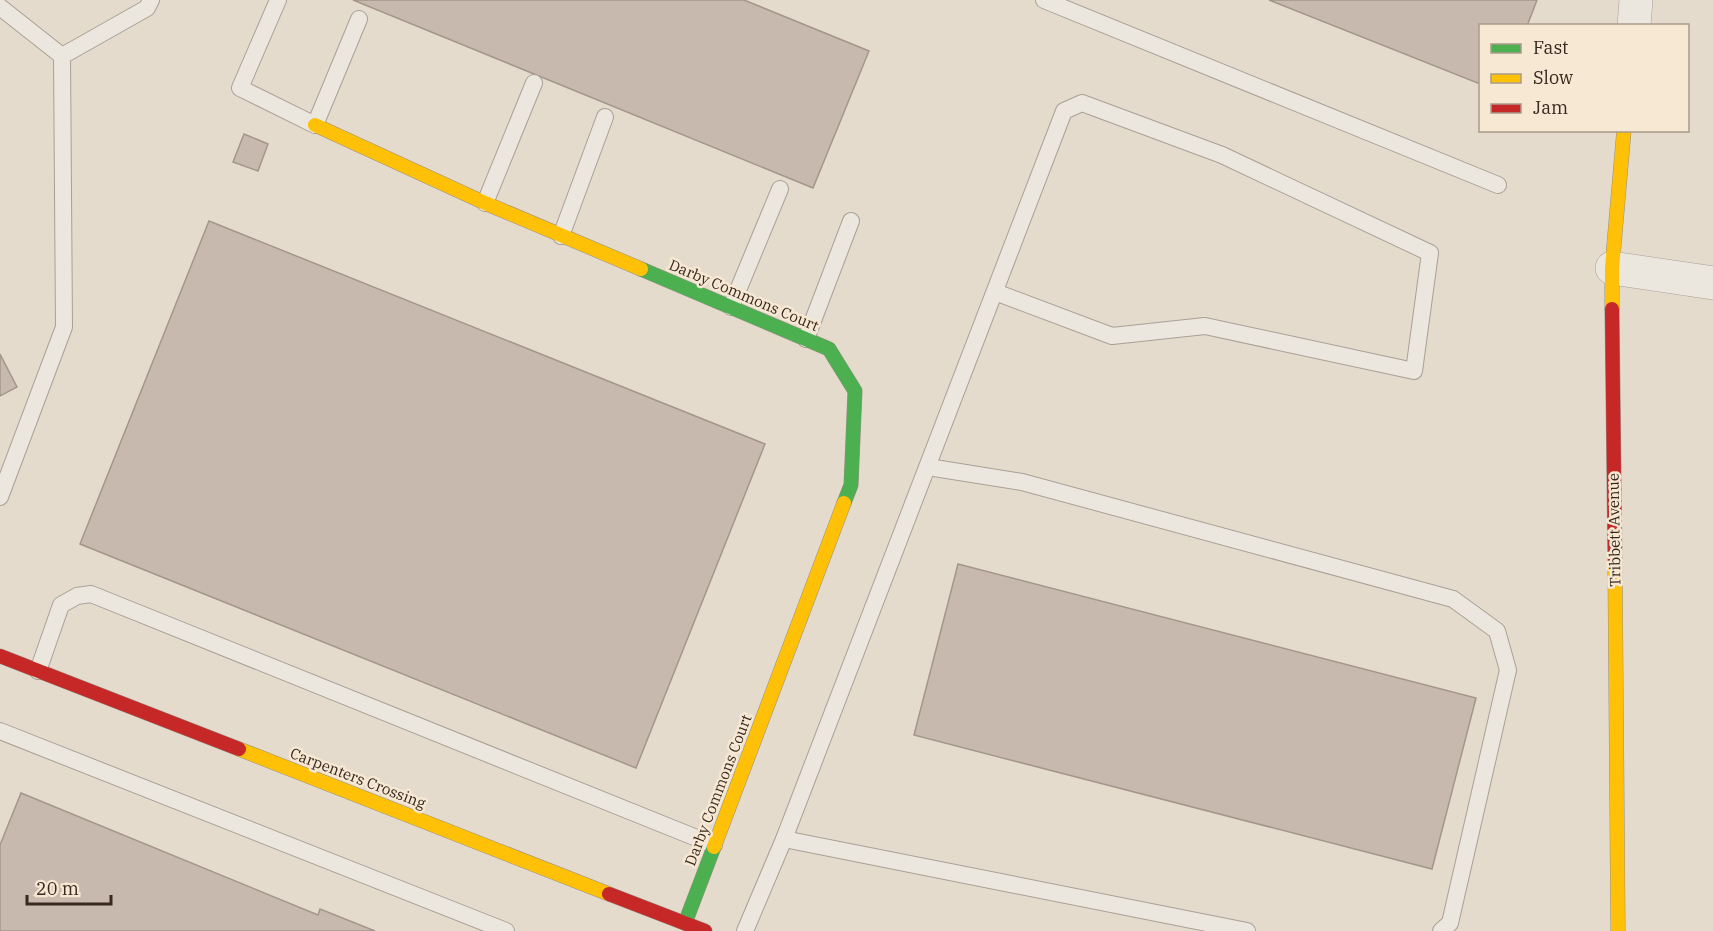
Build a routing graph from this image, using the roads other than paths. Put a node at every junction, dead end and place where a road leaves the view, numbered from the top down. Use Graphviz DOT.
graph roads {
  1 [pos="151,0"];
  2 [pos="278,0"];
  3 [pos="1044,0"];
  4 [pos="1636,0"];
  5 [pos="0,7"];
  6 [pos="359,19"];
  7 [pos="1634,24"];
  8 [pos="62,56"];
  9 [pos="534,83"];
  10 [pos="605,117"];
  11 [pos="315,125"];
  12 [pos="1624,132"];
  13 [pos="1498,185"];
  14 [pos="780,189"];
  15 [pos="485,203"];
  16 [pos="851,221"];
  17 [pos="561,236"];
  18 [pos="1612,268"];
  19 [pos="1713,283"];
  20 [pos="995,292"];
  21 [pos="731,307"];
  22 [pos="806,339"];
  23 [pos="928,467"];
  24 [pos="0,497"];
  25 [pos="0,656"];
  26 [pos="38,670"];
  27 [pos="0,731"];
  28 [pos="784,839"];
  29 [pos="714,846"];
  30 [pos="685,924"];
  31 [pos="506,931"];
  32 [pos="705,931"];
  33 [pos="745,931"];
  34 [pos="1247,931"];
  35 [pos="1441,931"];
  36 [pos="1618,931"];
  1 -- 8 [label="lane"];
  2 -- 11 [label="lane"];
  3 -- 13 [label="lane"];
  4 -- 7 [label="street"];
  5 -- 8 [label="lane"];
  6 -- 11 [label="lane"];
  8 -- 24 [label="lane"];
  9 -- 15 [label="lane"];
  10 -- 17 [label="lane"];
  11 -- 15 [label="street, Darby Commons Court"];
  12 -- 18 [label="street, Tribbett Avenue"];
  14 -- 21 [label="lane"];
  15 -- 17 [label="street, Darby Commons Court"];
  16 -- 22 [label="lane"];
  17 -- 21 [label="street, Darby Commons Court"];
  18 -- 19 [label="street"];
  18 -- 36 [label="street, Tribbett Avenue"];
  20 -- 20 [label="lane"];
  20 -- 23 [label="lane"];
  21 -- 22 [label="street, Darby Commons Court"];
  22 -- 29 [label="street, Darby Commons Court"];
  23 -- 28 [label="lane"];
  23 -- 35 [label="lane"];
  25 -- 26 [label="street, Carpenters Crossing"];
  26 -- 29 [label="lane"];
  26 -- 30 [label="street, Carpenters Crossing"];
  27 -- 31 [label="lane"];
  28 -- 33 [label="lane"];
  28 -- 34 [label="lane"];
  29 -- 30 [label="street, Darby Commons Court"];
  30 -- 32 [label="street, Carpenters Crossing"];
}
